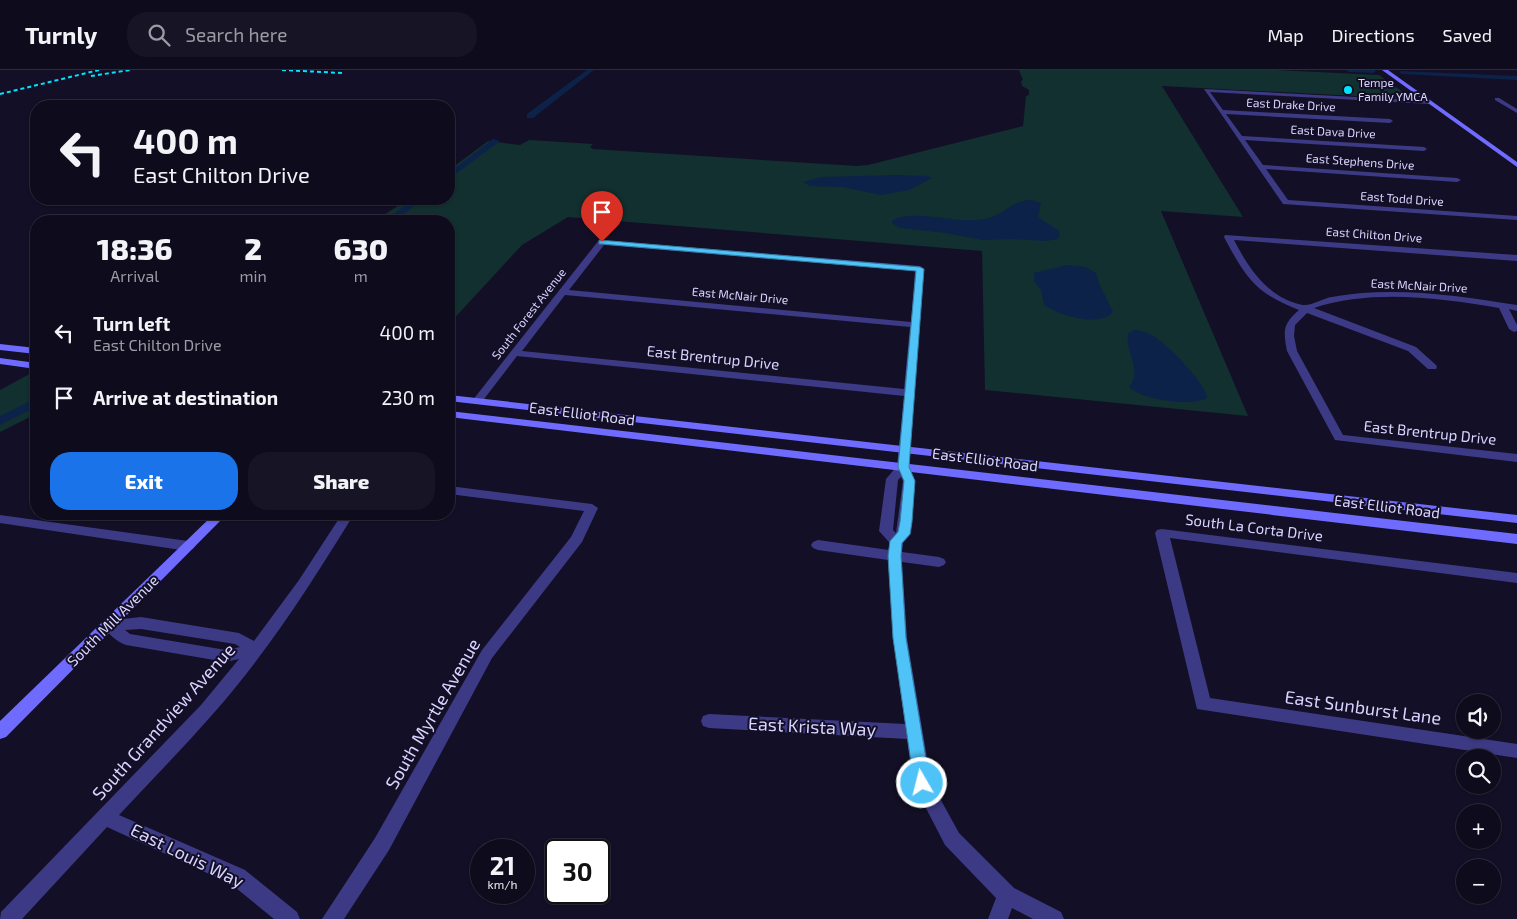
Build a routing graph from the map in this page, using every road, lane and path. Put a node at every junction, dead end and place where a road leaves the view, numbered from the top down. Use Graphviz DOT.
graph roads {
  1 [pos="1385,70"];
  2 [pos="1507,99"];
  3 [pos="1430,102"];
  4 [pos="1517,111"];
  5 [pos="1222,112"];
  6 [pos="1390,122"];
  7 [pos="1240,138"];
  8 [pos="1424,149"];
  9 [pos="1517,165"];
  10 [pos="1261,167"];
  11 [pos="1458,180"];
  12 [pos="1517,218"];
  13 [pos="1517,258"];
  14 [pos="563,292"];
  15 [pos="1502,305"];
  16 [pos="1517,308"];
  17 [pos="1306,309"];
  18 [pos="915,325"];
  19 [pos="1514,329"];
  20 [pos="0,346"];
  21 [pos="30,350"];
  22 [pos="514,353"];
  23 [pos="0,361"];
  24 [pos="30,365"];
  25 [pos="1432,367"];
  26 [pos="910,393"];
  27 [pos="455,399"];
  28 [pos="477,401"];
  29 [pos="455,415"];
  30 [pos="905,450"];
  31 [pos="1517,458"];
  32 [pos="903,467"];
  33 [pos="1063,468"];
  34 [pos="1065,486"];
  35 [pos="455,491"];
  36 [pos="888,510"];
  37 [pos="906,513"];
  38 [pos="0,519"];
  39 [pos="1517,519"];
  40 [pos="215,520"];
  41 [pos="344,520"];
  42 [pos="1517,539"];
  43 [pos="818,545"];
  44 [pos="188,546"];
  45 [pos="895,548"];
  46 [pos="939,562"];
  47 [pos="1517,578"];
  48 [pos="110,625"];
  49 [pos="197,632"];
  50 [pos="182,648"];
  51 [pos="256,650"];
  52 [pos="1203,704"];
  53 [pos="709,721"];
  54 [pos="1,732"];
  55 [pos="915,732"];
  56 [pos="1517,751"];
  57 [pos="104,817"];
  58 [pos="1007,895"];
  59 [pos="8,919"];
  60 [pos="290,919"];
  61 [pos="332,919"];
  62 [pos="998,919"];
  63 [pos="1054,919"];
  1 -- 3 [label="main road"];
  2 -- 4 [label="street"];
  3 -- 5 [label="street"];
  3 -- 9 [label="main road"];
  5 -- 6 [label="street, East Drake Drive"];
  5 -- 7 [label="street"];
  7 -- 8 [label="street, East Dava Drive"];
  7 -- 10 [label="street"];
  10 -- 11 [label="street, East Stephens Drive"];
  10 -- 12 [label="street, East Todd Drive"];
  13 -- 17 [label="street, East Chilton Drive"];
  14 -- 18 [label="street, East McNair Drive"];
  14 -- 18 [label="street, South Forest Avenue"];
  14 -- 22 [label="street, South Forest Avenue"];
  15 -- 16 [label="street, East McNair Drive"];
  15 -- 17 [label="street, East McNair Drive"];
  15 -- 19 [label="street"];
  17 -- 25 [label="street"];
  17 -- 31 [label="street, East Brentrup Drive"];
  18 -- 26 [label="street"];
  20 -- 21 [label="main road"];
  22 -- 26 [label="street, East Brentrup Drive"];
  22 -- 28 [label="street, South Forest Avenue"];
  23 -- 24 [label="main road"];
  26 -- 30 [label="street"];
  27 -- 28 [label="main road, East Elliot Road"];
  28 -- 30 [label="main road, East Elliot Road"];
  29 -- 32 [label="main road, East Elliot Road"];
  30 -- 32 [label="street"];
  30 -- 33 [label="main road, East Elliot Road"];
  32 -- 34 [label="main road, East Elliot Road"];
  32 -- 36 [label="street"];
  32 -- 37 [label="street"];
  33 -- 34 [label="main road"];
  33 -- 39 [label="main road, East Elliot Road"];
  34 -- 42 [label="main road, East Elliot Road"];
  35 -- 61 [label="street, South Myrtle Avenue"];
  36 -- 37 [label="street"];
  36 -- 45 [label="street"];
  37 -- 45 [label="street"];
  38 -- 44 [label="street"];
  40 -- 44 [label="main road, South Mill Avenue"];
  41 -- 51 [label="street, South Grandview Avenue"];
  43 -- 45 [label="street"];
  44 -- 48 [label="main road, South Mill Avenue"];
  45 -- 46 [label="street"];
  45 -- 55 [label="street"];
  47 -- 52 [label="street, South La Corta Drive"];
  48 -- 49 [label="street"];
  48 -- 50 [label="street"];
  48 -- 54 [label="main road, South Mill Avenue"];
  49 -- 50 [label="street"];
  49 -- 51 [label="street"];
  50 -- 51 [label="street"];
  51 -- 57 [label="street, South Grandview Avenue"];
  52 -- 56 [label="street, East Sunburst Lane"];
  53 -- 55 [label="street, East Krista Way"];
  55 -- 58 [label="street"];
  57 -- 59 [label="street, South Grandview Avenue"];
  57 -- 60 [label="street, East Louis Way"];
  58 -- 62 [label="street"];
  58 -- 63 [label="street"];
}
